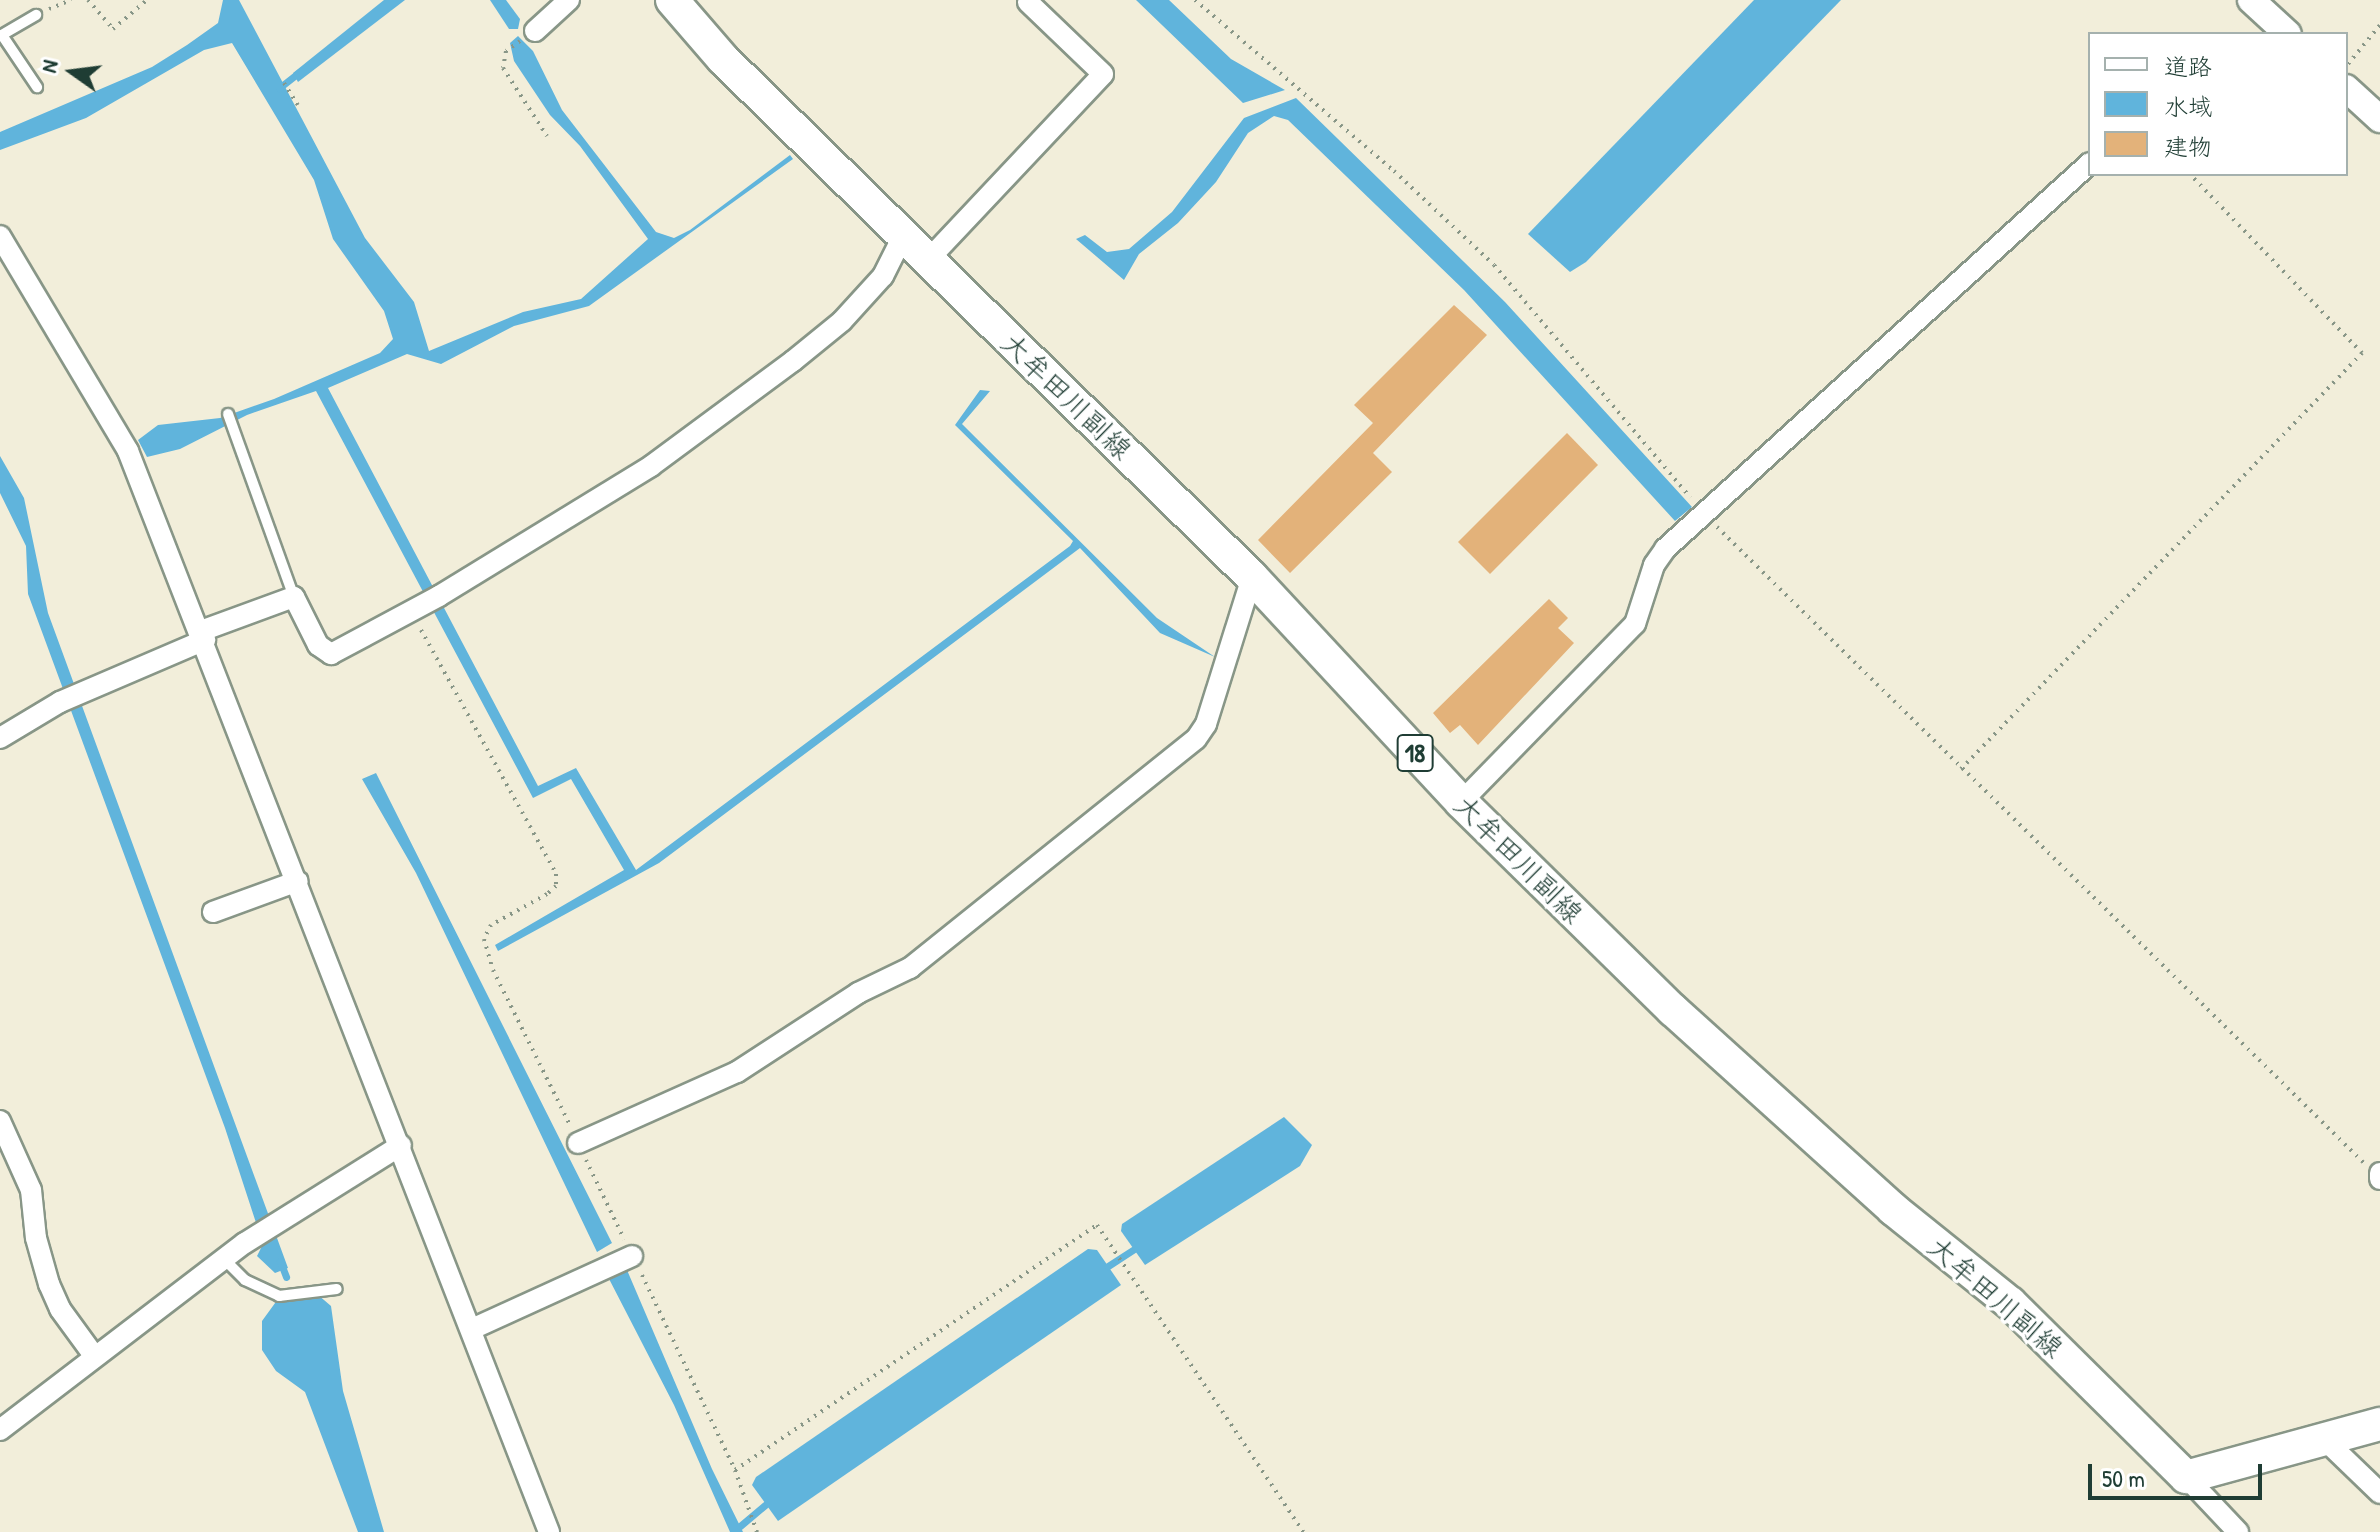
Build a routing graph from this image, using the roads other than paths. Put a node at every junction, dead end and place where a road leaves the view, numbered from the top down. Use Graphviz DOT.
graph roads {
  1 [pos="569,0"];
  2 [pos="672,0"];
  3 [pos="2251,0"];
  4 [pos="1028,2"];
  5 [pos="36,15"];
  6 [pos="535,31"];
  7 [pos="2285,32"];
  8 [pos="1,36"];
  9 [pos="37,87"];
  10 [pos="2348,90"];
  11 [pos="2380,119"];
  12 [pos="2088,165"];
  13 [pos="0,236"];
  14 [pos="903,236"];
  15 [pos="928,260"];
  16 [pos="228,414"];
  17 [pos="1252,577"];
  18 [pos="294,597"];
  19 [pos="203,635"];
  20 [pos="0,738"];
  21 [pos="1461,802"];
  22 [pos="298,881"];
  23 [pos="213,912"];
  24 [pos="0,1121"];
  25 [pos="578,1143"];
  26 [pos="401,1145"];
  27 [pos="224,1259"];
  28 [pos="627,1259"];
  29 [pos="337,1289"];
  30 [pos="472,1329"];
  31 [pos="95,1357"];
  32 [pos="2380,1424"];
  33 [pos="0,1430"];
  34 [pos="2326,1441"];
  35 [pos="2186,1477"];
  36 [pos="2380,1493"];
  37 [pos="549,1532"];
  38 [pos="2238,1532"];
  1 -- 6 [label="street"];
  2 -- 14 [label="main road, 大牟田川副線 / 18"];
  3 -- 7 [label="street"];
  4 -- 15 [label="street"];
  5 -- 8 [label="lane"];
  8 -- 9 [label="lane"];
  10 -- 11 [label="street"];
  12 -- 21 [label="street"];
  13 -- 19 [label="street"];
  14 -- 15 [label="main road, 大牟田川副線 / 18"];
  14 -- 18 [label="street"];
  15 -- 17 [label="main road, 大牟田川副線 / 18"];
  16 -- 18 [label="lane"];
  17 -- 21 [label="main road, 大牟田川副線 / 18"];
  17 -- 25 [label="street"];
  18 -- 19 [label="street"];
  19 -- 20 [label="street"];
  19 -- 22 [label="street"];
  21 -- 35 [label="main road, 大牟田川副線 / 18"];
  22 -- 23 [label="street"];
  22 -- 26 [label="street"];
  24 -- 31 [label="street"];
  26 -- 27 [label="street"];
  26 -- 30 [label="street"];
  27 -- 29 [label="lane"];
  27 -- 31 [label="street"];
  28 -- 30 [label="street"];
  30 -- 37 [label="street"];
  31 -- 33 [label="street"];
  32 -- 34 [label="main road"];
  34 -- 35 [label="main road"];
  34 -- 36 [label="street"];
  35 -- 38 [label="street"];
}
